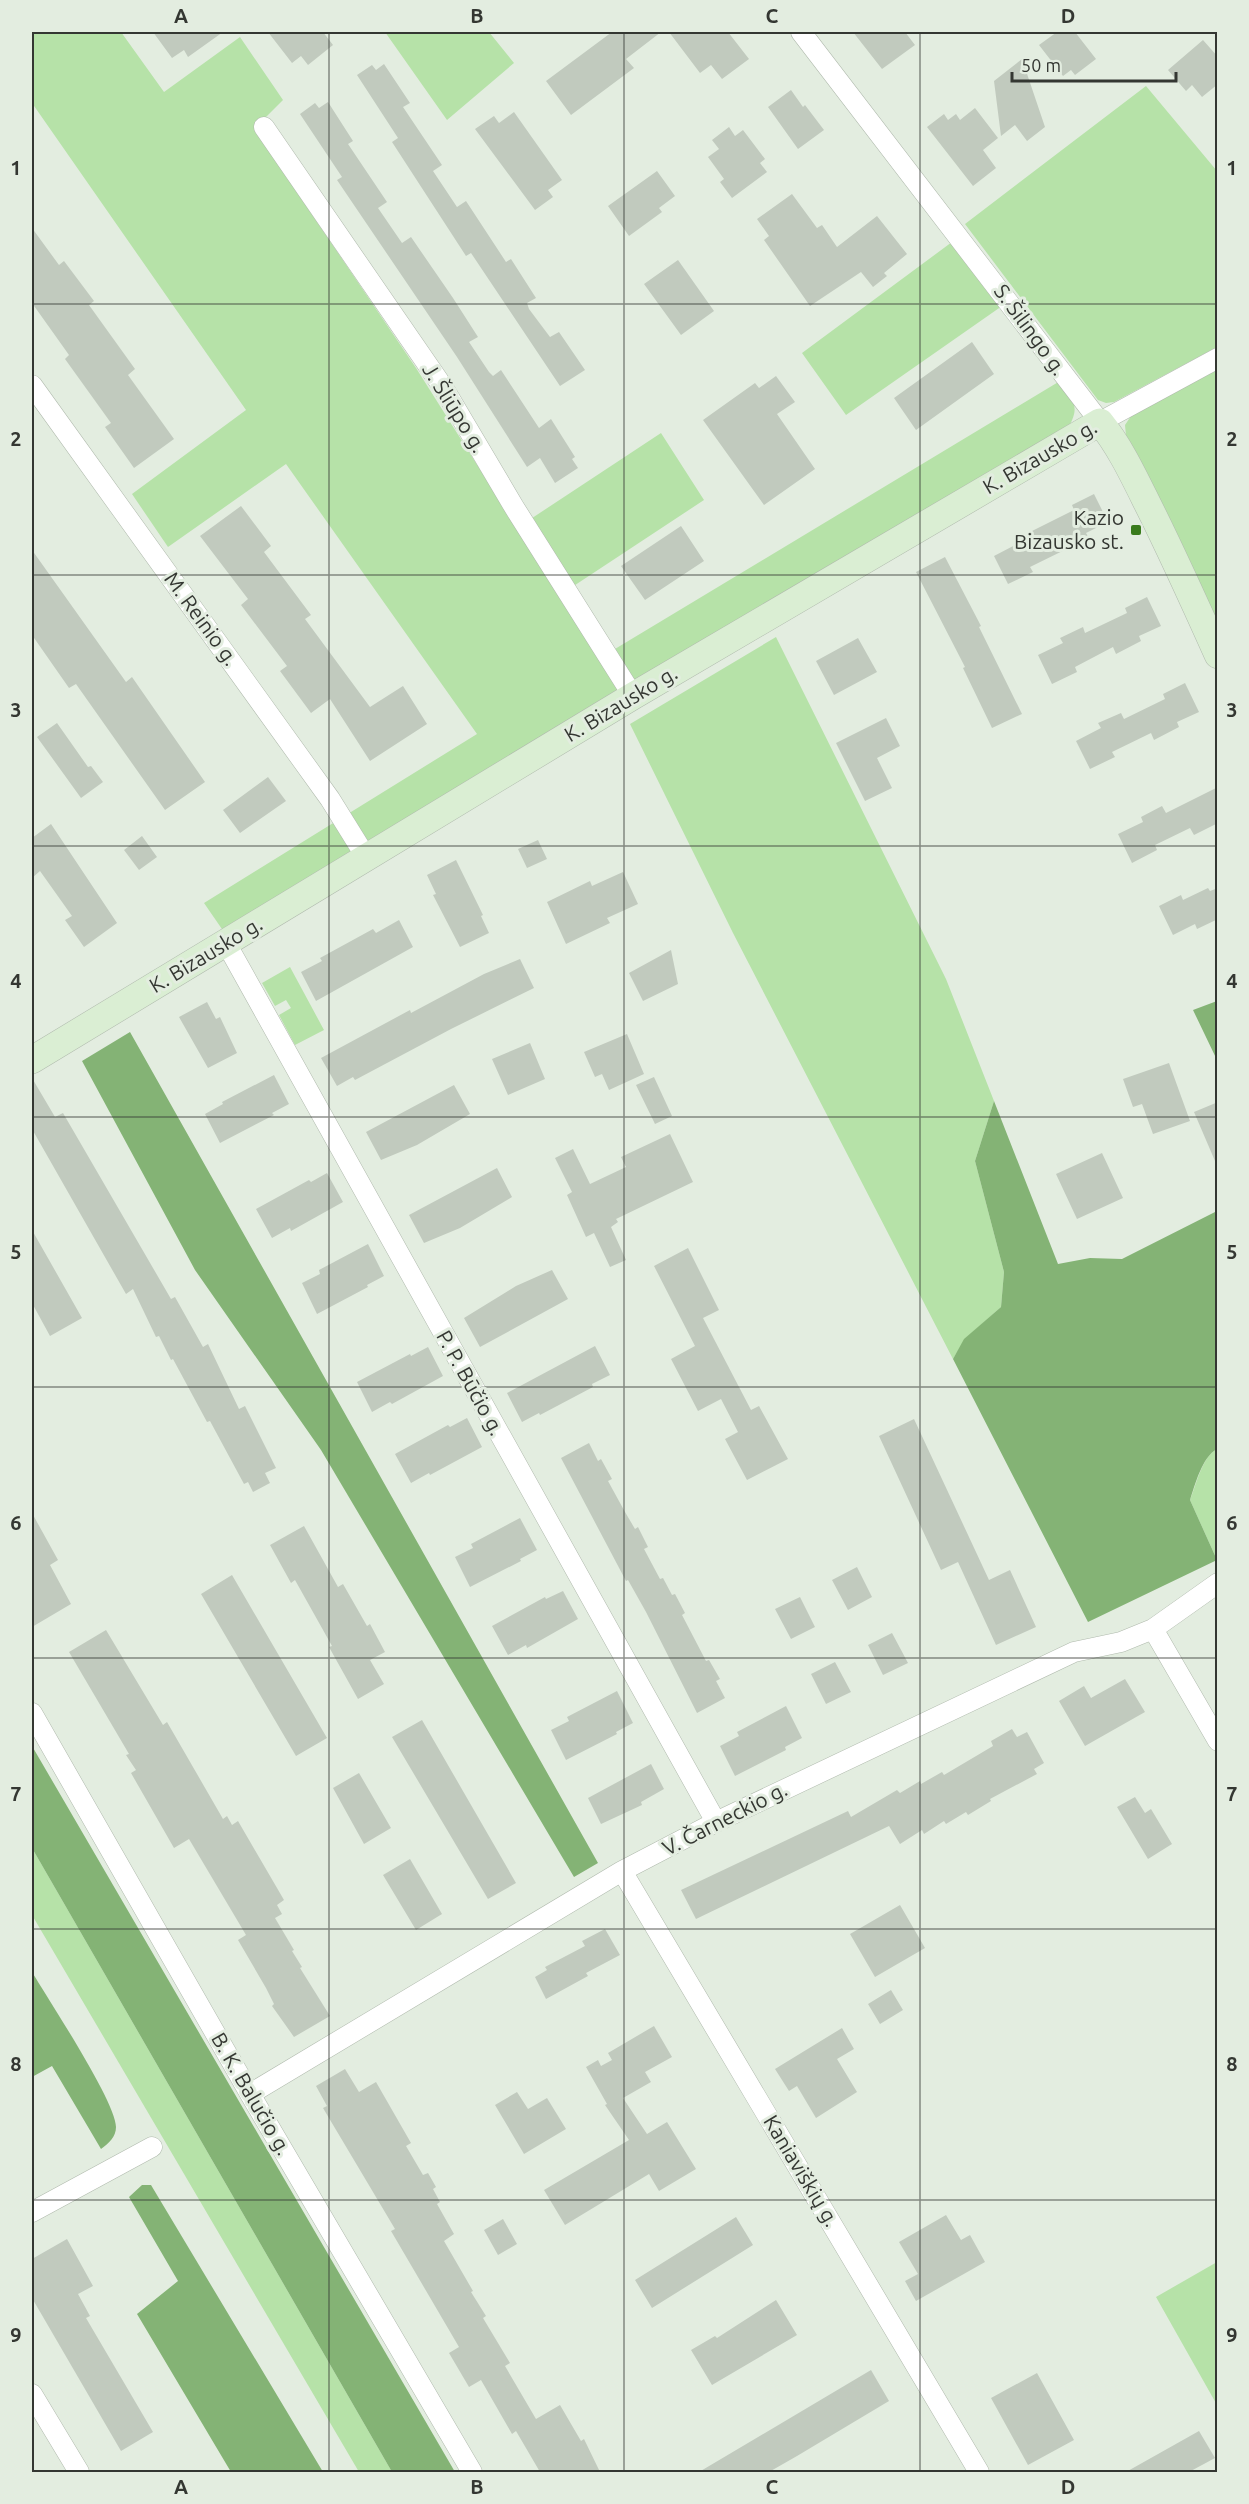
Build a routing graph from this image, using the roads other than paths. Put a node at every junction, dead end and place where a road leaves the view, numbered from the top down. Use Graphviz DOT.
graph roads {
  1 [pos="801,32"];
  2 [pos="264,127"];
  3 [pos="1218,358"];
  4 [pos="32,385"];
  5 [pos="1100,422"];
  6 [pos="1218,655"];
  7 [pos="633,696"];
  8 [pos="366,857"];
  9 [pos="226,943"];
  10 [pos="32,1060"];
  11 [pos="1218,1583"];
  12 [pos="1153,1629"];
  13 [pos="32,1713"];
  14 [pos="1218,1741"];
  15 [pos="716,1822"];
  16 [pos="622,1871"];
  17 [pos="250,2094"];
  18 [pos="152,2146"];
  19 [pos="32,2212"];
  20 [pos="32,2394"];
  21 [pos="80,2472"];
  22 [pos="472,2472"];
  23 [pos="979,2472"];
  1 -- 5 [label="street, S. Šilingo g."];
  2 -- 7 [label="street, J. Šliūpo g."];
  3 -- 5 [label="street, K. Bizausko g."];
  4 -- 8 [label="street, M. Reinio g."];
  5 -- 6 [label="street, S. Šilingo g."];
  5 -- 7 [label="street, K. Bizausko g."];
  7 -- 8 [label="street, K. Bizausko g."];
  8 -- 9 [label="street, K. Bizausko g."];
  9 -- 10 [label="street, K. Bizausko g."];
  9 -- 15 [label="street, P. P. Būčio g."];
  11 -- 12 [label="street, V. Čarneckio g."];
  12 -- 14 [label="street"];
  12 -- 15 [label="street, V. Čarneckio g."];
  13 -- 17 [label="street, B. K. Balučio g."];
  15 -- 16 [label="street, V. Čarneckio g."];
  16 -- 17 [label="street, V. Čarneckio g."];
  16 -- 23 [label="street, Kaniaviškių g."];
  17 -- 22 [label="street, B. K. Balučio g."];
  18 -- 19 [label="street"];
  20 -- 21 [label="street"];
}
